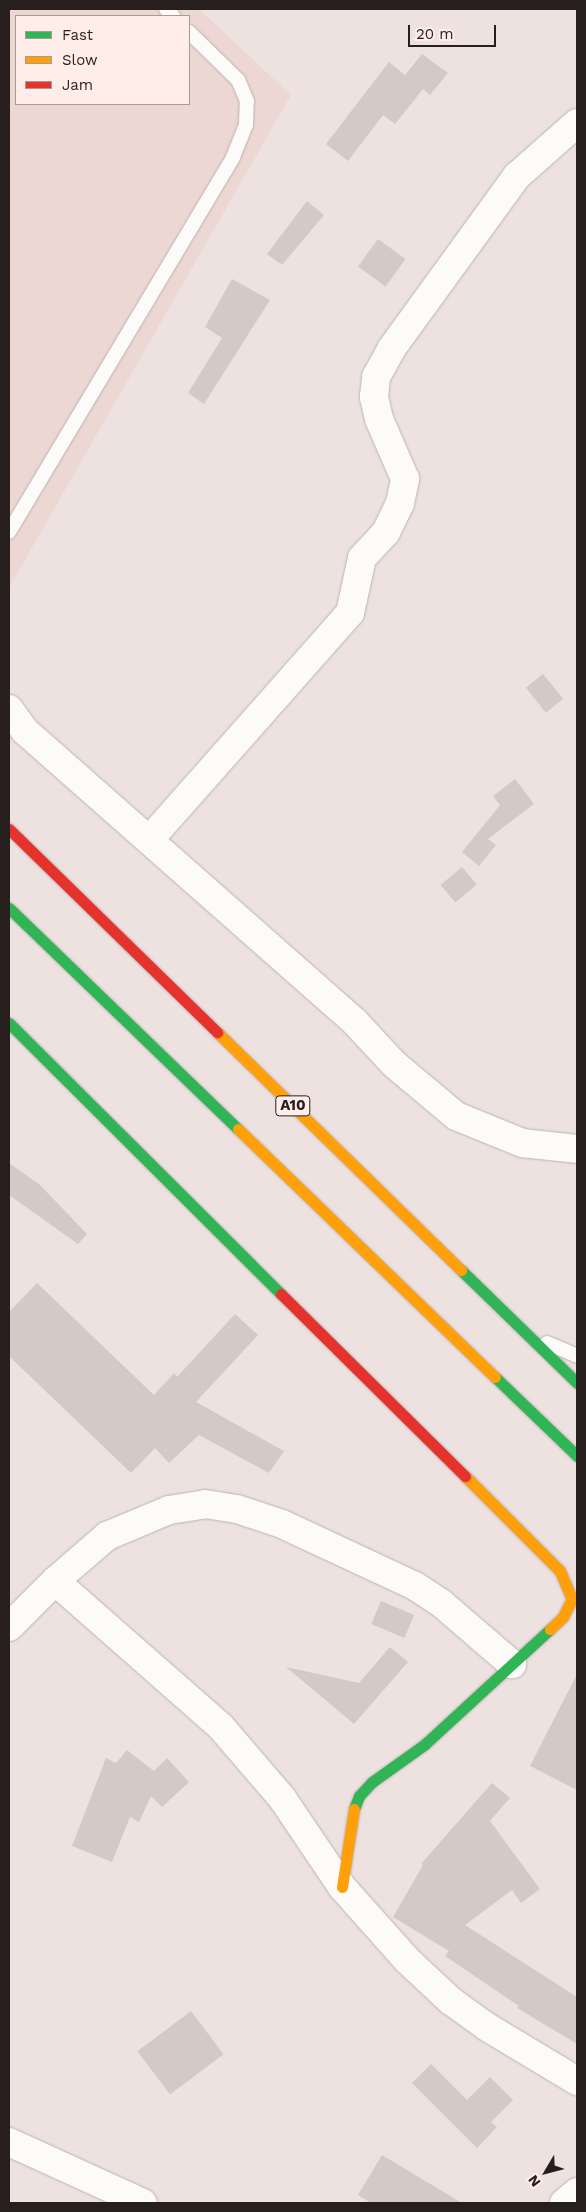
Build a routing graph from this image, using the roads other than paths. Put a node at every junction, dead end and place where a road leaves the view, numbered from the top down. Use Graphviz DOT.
graph roads {
  1 [pos="190,33"];
  2 [pos="577,123"];
  3 [pos="9,532"];
  4 [pos="9,709"];
  5 [pos="9,828"];
  6 [pos="150,839"];
  7 [pos="9,908"];
  8 [pos="9,1022"];
  9 [pos="577,1149"];
  10 [pos="528,1335"];
  11 [pos="577,1356"];
  12 [pos="577,1383"];
  13 [pos="577,1456"];
  14 [pos="55,1581"];
  15 [pos="9,1627"];
  16 [pos="512,1664"];
  17 [pos="342,1887"];
  18 [pos="577,2080"];
  19 [pos="9,2142"];
  20 [pos="577,2192"];
  21 [pos="143,2203"];
  22 [pos="564,2203"];
  1 -- 3 [label="lane"];
  2 -- 6 [label="street"];
  4 -- 6 [label="street"];
  5 -- 10 [label="main road, A10"];
  6 -- 9 [label="street"];
  7 -- 13 [label="main road"];
  8 -- 16 [label="main road"];
  10 -- 11 [label="lane"];
  10 -- 12 [label="main road, A10"];
  14 -- 15 [label="street"];
  14 -- 16 [label="street"];
  14 -- 17 [label="street"];
  16 -- 17 [label="main road"];
  17 -- 18 [label="street"];
  19 -- 21 [label="street"];
  20 -- 22 [label="street"];
}
